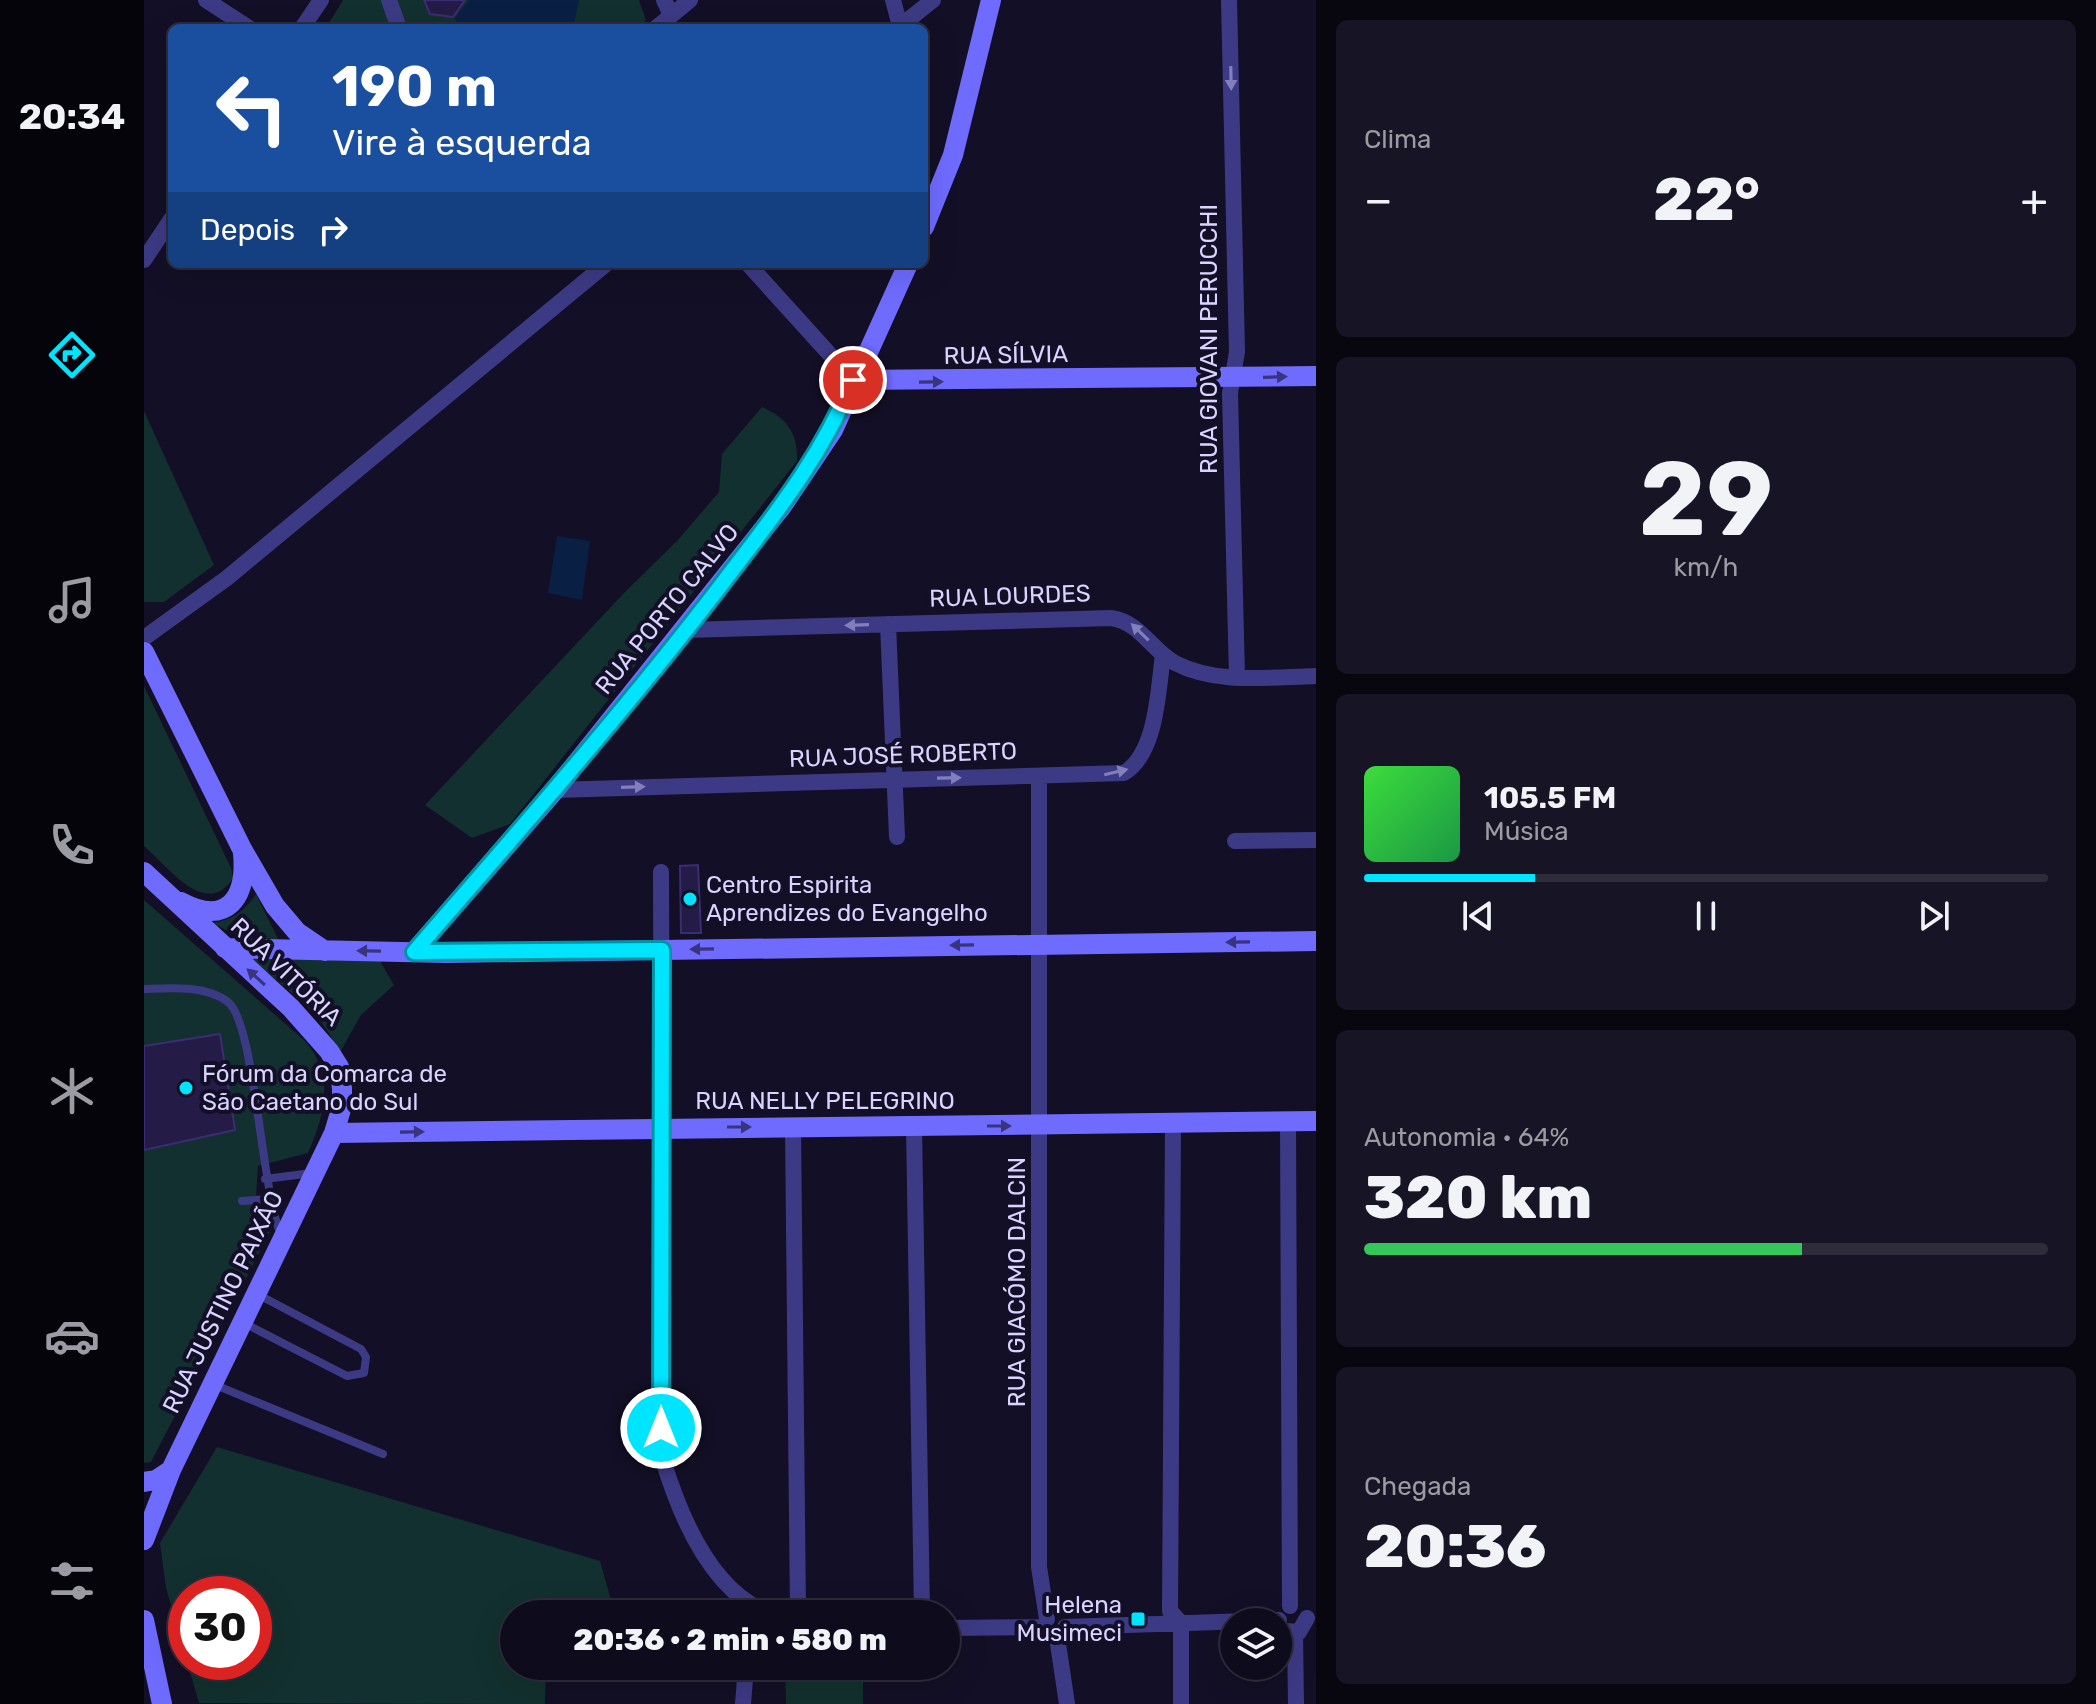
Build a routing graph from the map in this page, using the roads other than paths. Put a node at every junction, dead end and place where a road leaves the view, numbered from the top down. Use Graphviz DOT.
graph roads {
  1 [pos="206,0"];
  2 [pos="321,0"];
  3 [pos="389,0"];
  4 [pos="690,0"];
  5 [pos="893,0"];
  6 [pos="933,0"];
  7 [pos="991,0"];
  8 [pos="1229,0"];
  9 [pos="668,8"];
  10 [pos="243,24"];
  11 [pos="305,24"];
  12 [pos="398,24"];
  13 [pos="898,24"];
  14 [pos="903,24"];
  15 [pos="928,217"];
  16 [pos="168,224"];
  17 [pos="144,260"];
  18 [pos="601,268"];
  19 [pos="752,268"];
  20 [pos="906,268"];
  21 [pos="1316,376"];
  22 [pos="1233,378"];
  23 [pos="853,380"];
  24 [pos="888,624"];
  25 [pos="686,630"];
  26 [pos="144,638"];
  27 [pos="144,652"];
  28 [pos="1163,655"];
  29 [pos="1316,676"];
  30 [pos="1237,677"];
  31 [pos="1039,776"];
  32 [pos="896,779"];
  33 [pos="555,790"];
  34 [pos="897,837"];
  35 [pos="1316,840"];
  36 [pos="1235,841"];
  37 [pos="242,849"];
  38 [pos="144,872"];
  39 [pos="661,872"];
  40 [pos="170,896"];
  41 [pos="1316,941"];
  42 [pos="1040,944"];
  43 [pos="225,948"];
  44 [pos="662,950"];
  45 [pos="325,951"];
  46 [pos="414,952"];
  47 [pos="144,989"];
  48 [pos="1316,1121"];
  49 [pos="1288,1122"];
  50 [pos="1173,1124"];
  51 [pos="914,1126"];
  52 [pos="1042,1126"];
  53 [pos="793,1127"];
  54 [pos="661,1128"];
  55 [pos="334,1133"];
  56 [pos="314,1173"];
  57 [pos="265,1179"];
  58 [pos="268,1199"];
  59 [pos="242,1201"];
  60 [pos="283,1238"];
  61 [pos="256,1293"];
  62 [pos="242,1322"];
  63 [pos="213,1383"];
  64 [pos="383,1454"];
  65 [pos="171,1470"];
  66 [pos="144,1482"];
  67 [pos="144,1540"];
  68 [pos="738,1600"];
  69 [pos="798,1600"];
  70 [pos="922,1600"];
  71 [pos="1285,1608"];
  72 [pos="1292,1612"];
  73 [pos="1311,1618"];
  74 [pos="1220,1619"];
  75 [pos="144,1623"];
  76 [pos="1181,1623"];
  77 [pos="960,1628"];
  78 [pos="1053,1628"];
  79 [pos="1292,1632"];
  80 [pos="1295,1633"];
  81 [pos="745,1680"];
  82 [pos="162,1704"];
  83 [pos="743,1704"];
  84 [pos="1067,1704"];
  85 [pos="1181,1704"];
  86 [pos="1296,1704"];
  1 -- 10 [label="street"];
  2 -- 11 [label="street"];
  3 -- 12 [label="street"];
  4 -- 9 [label="street"];
  5 -- 13 [label="street"];
  6 -- 14 [label="street"];
  7 -- 15 [label="main road"];
  8 -- 22 [label="street, RUA GIOVANI PERUCCHI, one-way"];
  16 -- 17 [label="street"];
  18 -- 26 [label="street"];
  19 -- 23 [label="street"];
  20 -- 23 [label="main road, RUA PORTO CALVO"];
  22 -- 21 [label="main road, RUA SÍLVIA, one-way"];
  23 -- 22 [label="main road, RUA SÍLVIA, one-way"];
  22 -- 30 [label="street, RUA GIOVANI PERUCCHI"];
  23 -- 25 [label="main road, RUA PORTO CALVO"];
  24 -- 25 [label="street, RUA LOURDES, one-way"];
  28 -- 24 [label="street, RUA LOURDES, one-way"];
  24 -- 32 [label="street"];
  25 -- 33 [label="main road, RUA PORTO CALVO"];
  27 -- 37 [label="main road"];
  28 -- 30 [label="street, RUA LOURDES"];
  31 -- 28 [label="street, RUA JOSÉ ROBERTO, one-way"];
  29 -- 30 [label="street, RUA LOURDES"];
  32 -- 31 [label="street, RUA JOSÉ ROBERTO, one-way"];
  31 -- 42 [label="street, RUA GIACÓMO DALCIN"];
  33 -- 32 [label="street, RUA JOSÉ ROBERTO, one-way"];
  32 -- 34 [label="street"];
  33 -- 46 [label="main road, RUA PORTO CALVO"];
  35 -- 36 [label="street"];
  37 -- 40 [label="main road"];
  37 -- 45 [label="main road"];
  38 -- 40 [label="main road, RUA VITÓRIA"];
  39 -- 44 [label="street"];
  40 -- 43 [label="main road, RUA VITÓRIA"];
  41 -- 42 [label="main road, one-way"];
  42 -- 44 [label="main road, one-way"];
  42 -- 52 [label="street, RUA GIACÓMO DALCIN"];
  43 -- 45 [label="main road"];
  55 -- 43 [label="main road, RUA VITÓRIA, one-way"];
  44 -- 46 [label="main road"];
  44 -- 54 [label="street"];
  46 -- 45 [label="main road, one-way"];
  47 -- 57 [label="lane"];
  48 -- 49 [label="main road, RUA NELLY PELEGRINO"];
  49 -- 50 [label="main road, RUA NELLY PELEGRINO"];
  49 -- 71 [label="street"];
  50 -- 52 [label="main road, RUA NELLY PELEGRINO"];
  50 -- 76 [label="street"];
  51 -- 52 [label="main road, RUA NELLY PELEGRINO, one-way"];
  51 -- 53 [label="main road, RUA NELLY PELEGRINO"];
  51 -- 70 [label="street"];
  52 -- 78 [label="street, RUA GIACÓMO DALCIN"];
  54 -- 53 [label="main road, RUA NELLY PELEGRINO, one-way"];
  53 -- 69 [label="street"];
  55 -- 54 [label="main road, RUA NELLY PELEGRINO, one-way"];
  54 -- 68 [label="street"];
  55 -- 56 [label="main road, RUA JUSTINO PAIXÃO"];
  56 -- 57 [label="lane"];
  56 -- 60 [label="main road, RUA JUSTINO PAIXÃO"];
  57 -- 58 [label="lane"];
  58 -- 59 [label="lane"];
  58 -- 60 [label="lane"];
  60 -- 61 [label="main road, RUA JUSTINO PAIXÃO"];
  61 -- 62 [label="main road, RUA JUSTINO PAIXÃO"];
  61 -- 62 [label="lane"];
  62 -- 63 [label="main road, RUA JUSTINO PAIXÃO"];
  63 -- 64 [label="lane"];
  63 -- 65 [label="main road, RUA JUSTINO PAIXÃO"];
  65 -- 66 [label="main road"];
  65 -- 67 [label="main road, RUA JUSTINO PAIXÃO"];
  72 -- 73 [label="street"];
  73 -- 80 [label="street"];
  74 -- 76 [label="street"];
  75 -- 82 [label="main road"];
  76 -- 78 [label="street"];
  76 -- 85 [label="street"];
  77 -- 78 [label="street"];
  78 -- 84 [label="street, RUA GIACÓMO DALCIN"];
  79 -- 80 [label="street"];
  80 -- 86 [label="street"];
  81 -- 83 [label="street"];
}
